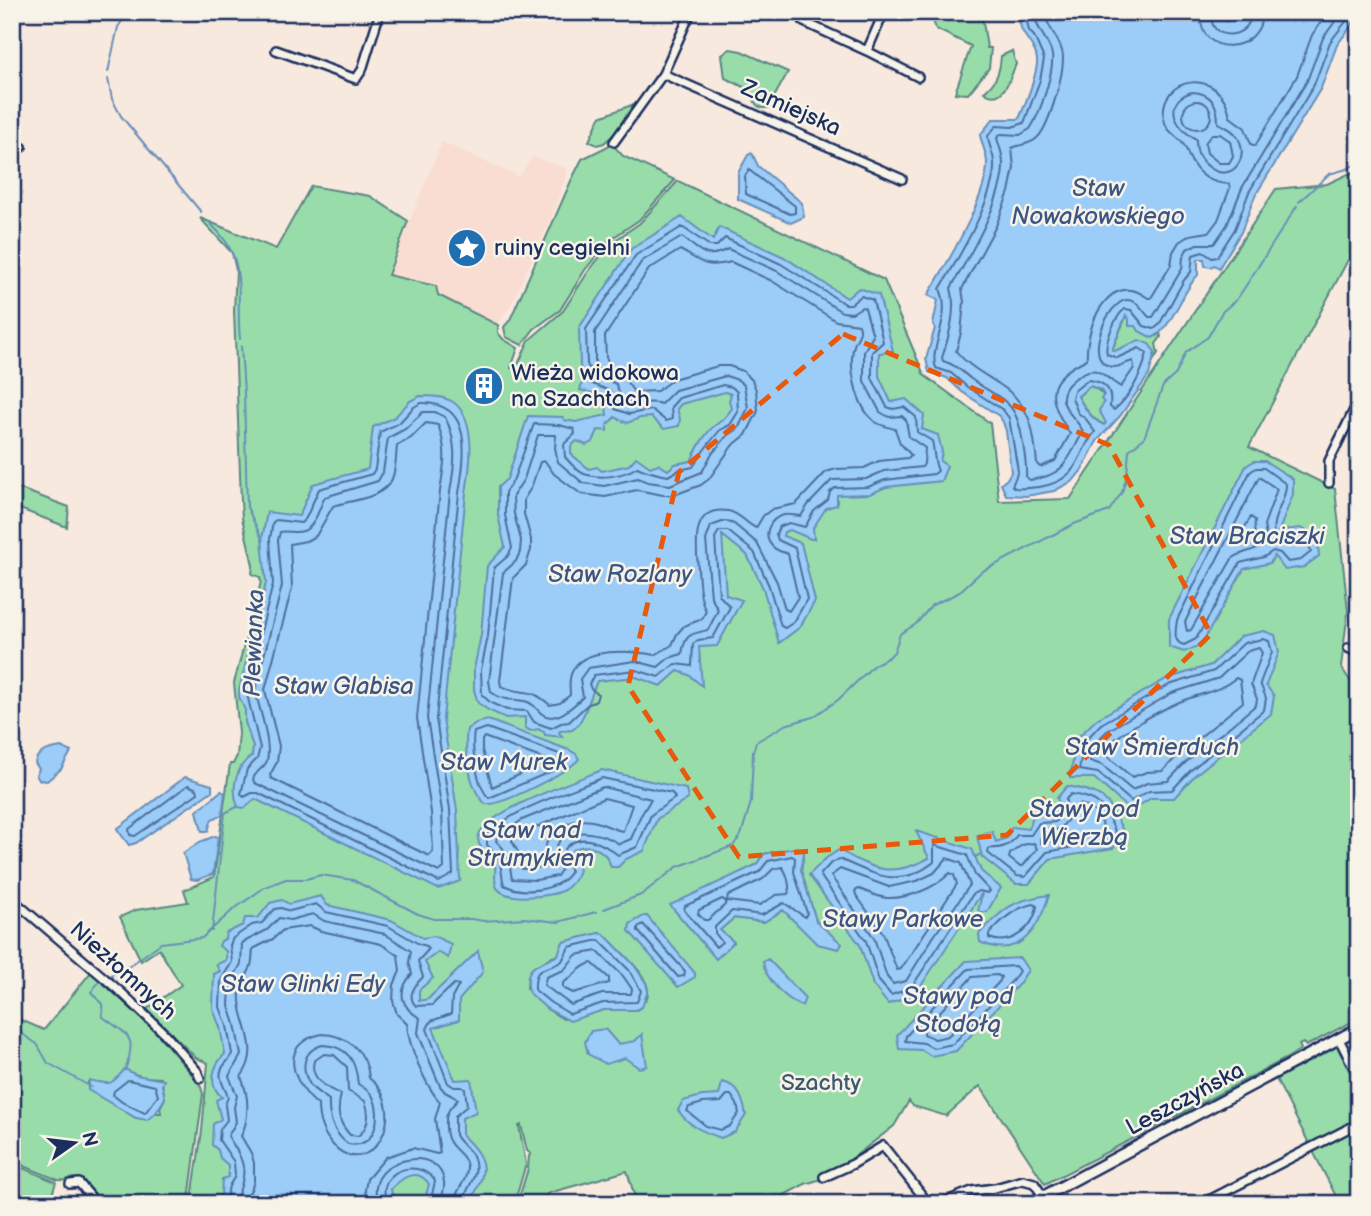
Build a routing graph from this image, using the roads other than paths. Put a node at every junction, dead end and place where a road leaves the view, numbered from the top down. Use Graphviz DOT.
graph roads {
  1 [pos="380,12"];
  2 [pos="691,12"];
  3 [pos="805,12"];
  4 [pos="884,12"];
  5 [pos="276,50"];
  6 [pos="867,51"];
  7 [pos="663,74"];
  8 [pos="918,77"];
  9 [pos="614,142"];
  10 [pos="12,143"];
  11 [pos="22,147"];
  12 [pos="902,180"];
  13 [pos="1359,400"];
  14 [pos="1329,483"];
  15 [pos="1348,648"];
  16 [pos="1359,653"];
  17 [pos="12,899"];
  18 [pos="1359,1028"];
  19 [pos="1339,1039"];
  20 [pos="200,1078"];
  21 [pos="1359,1078"];
  22 [pos="1359,1123"];
  23 [pos="824,1177"];
  24 [pos="70,1184"];
  25 [pos="1043,1196"];
  26 [pos="97,1204"];
  27 [pos="937,1204"];
  28 [pos="1029,1204"];
  29 [pos="1201,1204"];
  1 -- 5 [label="street"];
  2 -- 7 [label="street"];
  3 -- 6 [label="street"];
  4 -- 6 [label="street"];
  6 -- 8 [label="street"];
  7 -- 9 [label="street"];
  7 -- 12 [label="street, Zamiejska"];
  10 -- 11 [label="street"];
  13 -- 14 [label="street"];
  15 -- 16 [label="street"];
  17 -- 20 [label="street, Niezłomnych"];
  18 -- 19 [label="street, Leszczyńska"];
  19 -- 21 [label="street"];
  19 -- 25 [label="street, Leszczyńska"];
  22 -- 29 [label="street"];
  23 -- 27 [label="street"];
  24 -- 26 [label="street"];
  25 -- 27 [label="street"];
  25 -- 28 [label="street, Leszczyńska"];
}
